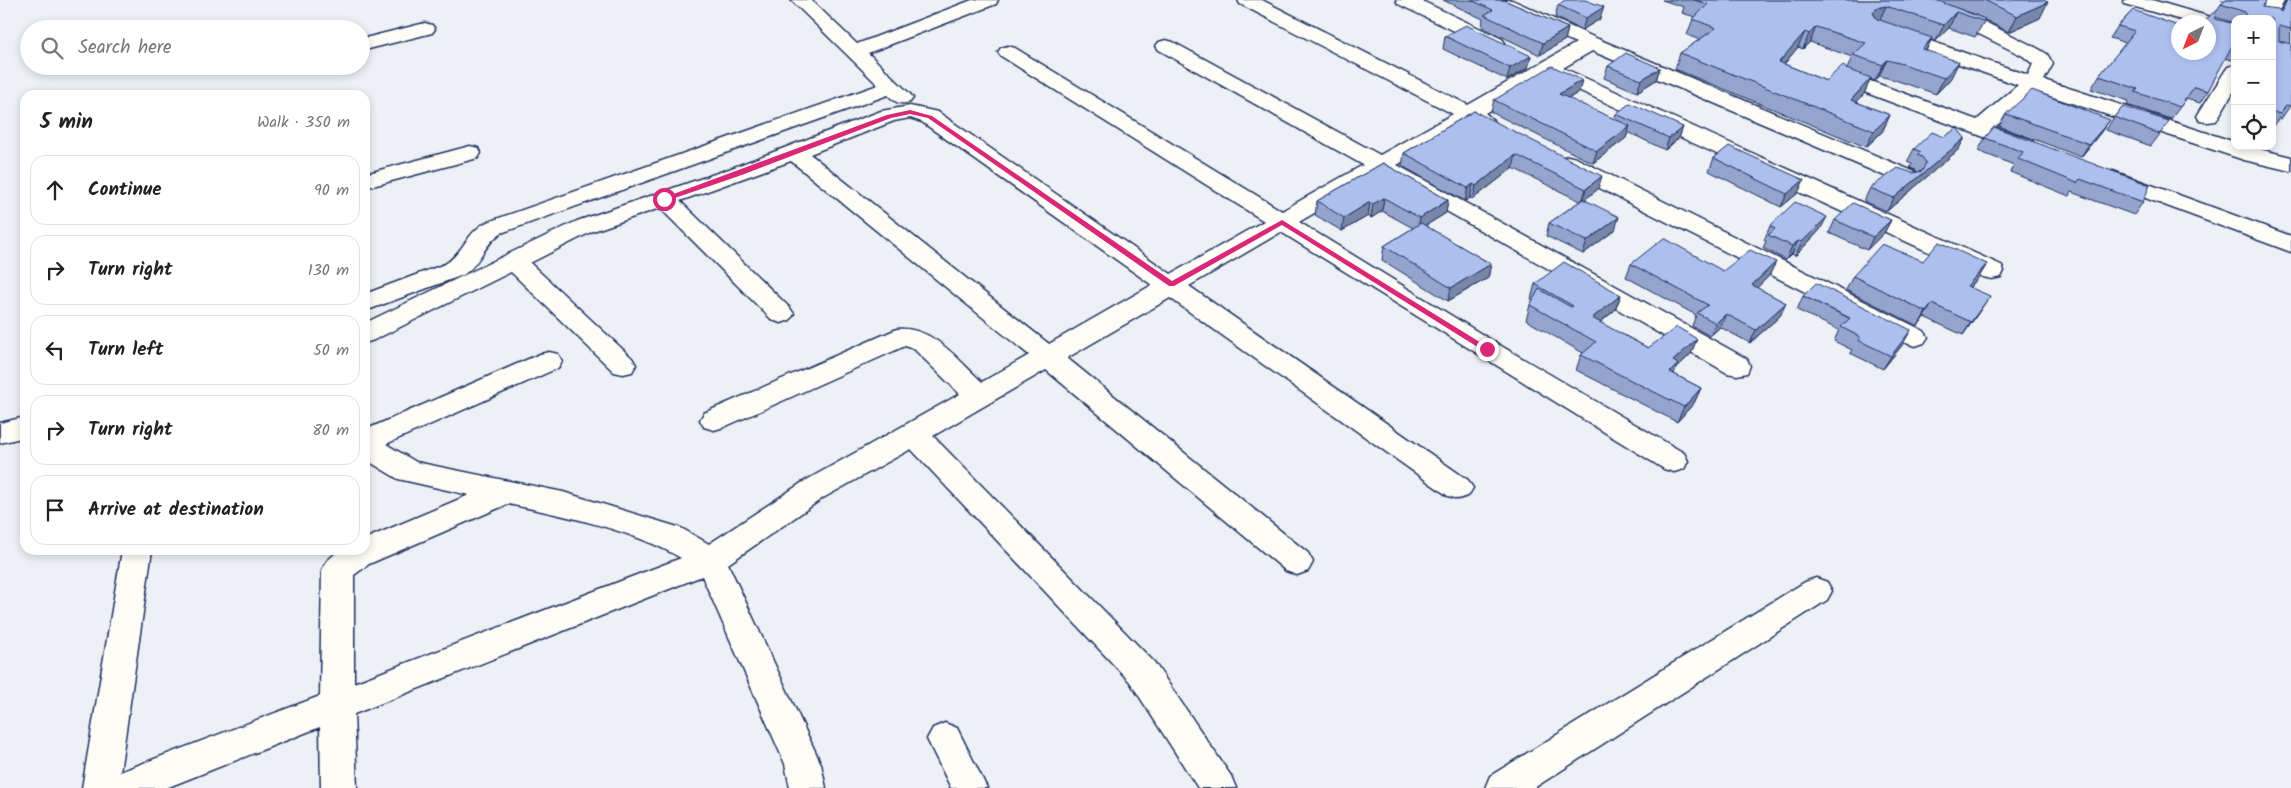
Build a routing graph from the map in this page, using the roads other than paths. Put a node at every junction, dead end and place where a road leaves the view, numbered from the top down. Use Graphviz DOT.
graph roads {
  1 [pos="800,0"];
  2 [pos="989,0"];
  3 [pos="1246,0"];
  4 [pos="1405,0"];
  5 [pos="1496,0"];
  6 [pos="1913,0"];
  7 [pos="2132,0"];
  8 [pos="2276,0"];
  9 [pos="2183,15"];
  10 [pos="2267,15"];
  11 [pos="425,29"];
  12 [pos="1878,29"];
  13 [pos="370,43"];
  14 [pos="1591,43"];
  15 [pos="1166,46"];
  16 [pos="856,51"];
  17 [pos="1008,52"];
  18 [pos="1532,60"];
  19 [pos="2231,78"];
  20 [pos="1847,79"];
  21 [pos="2032,83"];
  22 [pos="892,87"];
  23 [pos="918,113"];
  24 [pos="1471,114"];
  25 [pos="2208,116"];
  26 [pos="1497,128"];
  27 [pos="1980,129"];
  28 [pos="794,152"];
  29 [pos="2044,152"];
  30 [pos="470,153"];
  31 [pos="1551,154"];
  32 [pos="2291,164"];
  33 [pos="1380,166"];
  34 [pos="2090,169"];
  35 [pos="1907,177"];
  36 [pos="370,179"];
  37 [pos="664,199"];
  38 [pos="1282,222"];
  39 [pos="2291,244"];
  40 [pos="513,260"];
  41 [pos="1992,271"];
  42 [pos="1171,285"];
  43 [pos="370,302"];
  44 [pos="781,314"];
  45 [pos="370,332"];
  46 [pos="1915,337"];
  47 [pos="1047,356"];
  48 [pos="549,361"];
  49 [pos="623,365"];
  50 [pos="1737,366"];
  51 [pos="978,396"];
  52 [pos="714,420"];
  53 [pos="20,428"];
  54 [pos="0,433"];
  55 [pos="914,434"];
  56 [pos="370,441"];
  57 [pos="370,446"];
  58 [pos="1674,461"];
  59 [pos="1458,488"];
  60 [pos="504,493"];
  61 [pos="370,550"];
  62 [pos="136,555"];
  63 [pos="358,555"];
  64 [pos="710,560"];
  65 [pos="1297,562"];
  66 [pos="1816,591"];
  67 [pos="337,705"];
  68 [pos="945,739"];
  69 [pos="100,788"];
  70 [pos="123,788"];
  71 [pos="340,788"];
  72 [pos="808,788"];
  73 [pos="969,788"];
  74 [pos="1218,788"];
  75 [pos="1504,788"];
  1 -- 16 [label="street"];
  2 -- 16 [label="street"];
  3 -- 24 [label="street"];
  4 -- 18 [label="street"];
  5 -- 14 [label="street"];
  6 -- 21 [label="street"];
  7 -- 9 [label="street"];
  8 -- 10 [label="street"];
  11 -- 13 [label="street"];
  12 -- 21 [label="street"];
  14 -- 18 [label="street"];
  14 -- 35 [label="street"];
  15 -- 33 [label="street"];
  16 -- 22 [label="street"];
  17 -- 38 [label="street"];
  18 -- 24 [label="street"];
  18 -- 41 [label="street"];
  19 -- 25 [label="street"];
  20 -- 27 [label="street"];
  21 -- 27 [label="street"];
  21 -- 32 [label="street"];
  22 -- 23 [label="street"];
  22 -- 43 [label="street"];
  23 -- 28 [label="street"];
  23 -- 42 [label="street"];
  24 -- 26 [label="street"];
  24 -- 33 [label="street"];
  27 -- 29 [label="street"];
  28 -- 37 [label="street"];
  28 -- 47 [label="street"];
  30 -- 36 [label="street"];
  31 -- 46 [label="street"];
  33 -- 38 [label="street"];
  33 -- 50 [label="street"];
  34 -- 39 [label="street"];
  37 -- 40 [label="street"];
  37 -- 44 [label="street"];
  38 -- 42 [label="street"];
  38 -- 58 [label="street"];
  40 -- 45 [label="street"];
  40 -- 49 [label="street"];
  42 -- 47 [label="street"];
  42 -- 59 [label="street"];
  47 -- 51 [label="street"];
  47 -- 65 [label="street"];
  48 -- 56 [label="street"];
  51 -- 52 [label="street"];
  51 -- 55 [label="street"];
  53 -- 54 [label="street"];
  55 -- 64 [label="street"];
  55 -- 74 [label="street"];
  57 -- 60 [label="street"];
  60 -- 61 [label="street"];
  60 -- 64 [label="street"];
  62 -- 69 [label="street"];
  63 -- 67 [label="street"];
  64 -- 67 [label="street"];
  64 -- 72 [label="street"];
  66 -- 75 [label="street"];
  67 -- 70 [label="street"];
  67 -- 71 [label="street"];
  68 -- 73 [label="street"];
}
